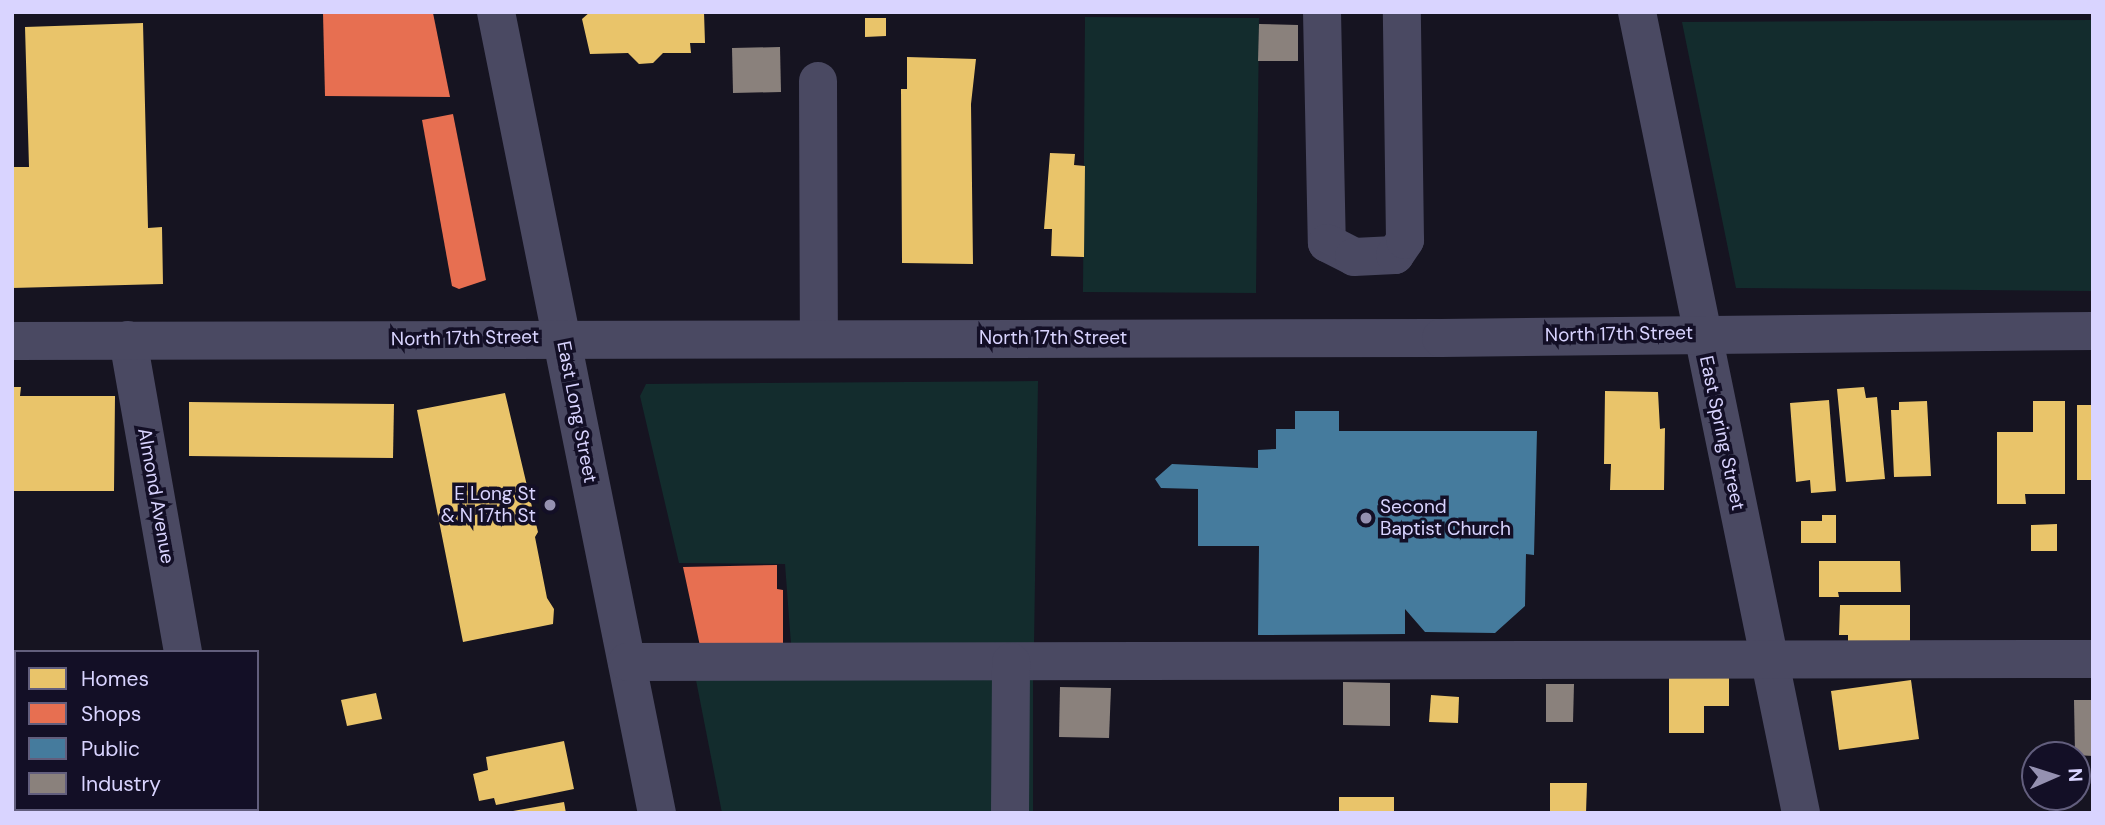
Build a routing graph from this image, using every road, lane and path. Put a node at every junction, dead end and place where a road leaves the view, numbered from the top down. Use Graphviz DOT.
graph roads {
  1 [pos="496,12"];
  2 [pos="1322,12"];
  3 [pos="1402,12"];
  4 [pos="1637,12"];
  5 [pos="818,81"];
  6 [pos="2093,331"];
  7 [pos="1701,332"];
  8 [pos="562,337"];
  9 [pos="819,339"];
  10 [pos="128,340"];
  11 [pos="12,341"];
  12 [pos="183,650"];
  13 [pos="2093,659"];
  14 [pos="1769,660"];
  15 [pos="627,662"];
  16 [pos="1011,662"];
  17 [pos="657,813"];
  18 [pos="1010,813"];
  19 [pos="1801,813"];
  1 -- 8 [label="street, East Long Street"];
  2 -- 3 [label="street"];
  4 -- 7 [label="street, East Spring Street"];
  5 -- 9 [label="street"];
  6 -- 7 [label="street, North 17th Street"];
  7 -- 9 [label="street, North 17th Street"];
  7 -- 14 [label="street, East Spring Street"];
  8 -- 9 [label="street, North 17th Street"];
  8 -- 10 [label="street, North 17th Street"];
  8 -- 15 [label="street, East Long Street"];
  10 -- 11 [label="street, North 17th Street"];
  10 -- 12 [label="street, Almond Avenue"];
  13 -- 14 [label="street"];
  14 -- 16 [label="street"];
  14 -- 19 [label="street, East Spring Street"];
  15 -- 16 [label="street"];
  15 -- 17 [label="street, East Long Street"];
  16 -- 18 [label="street"];
}
